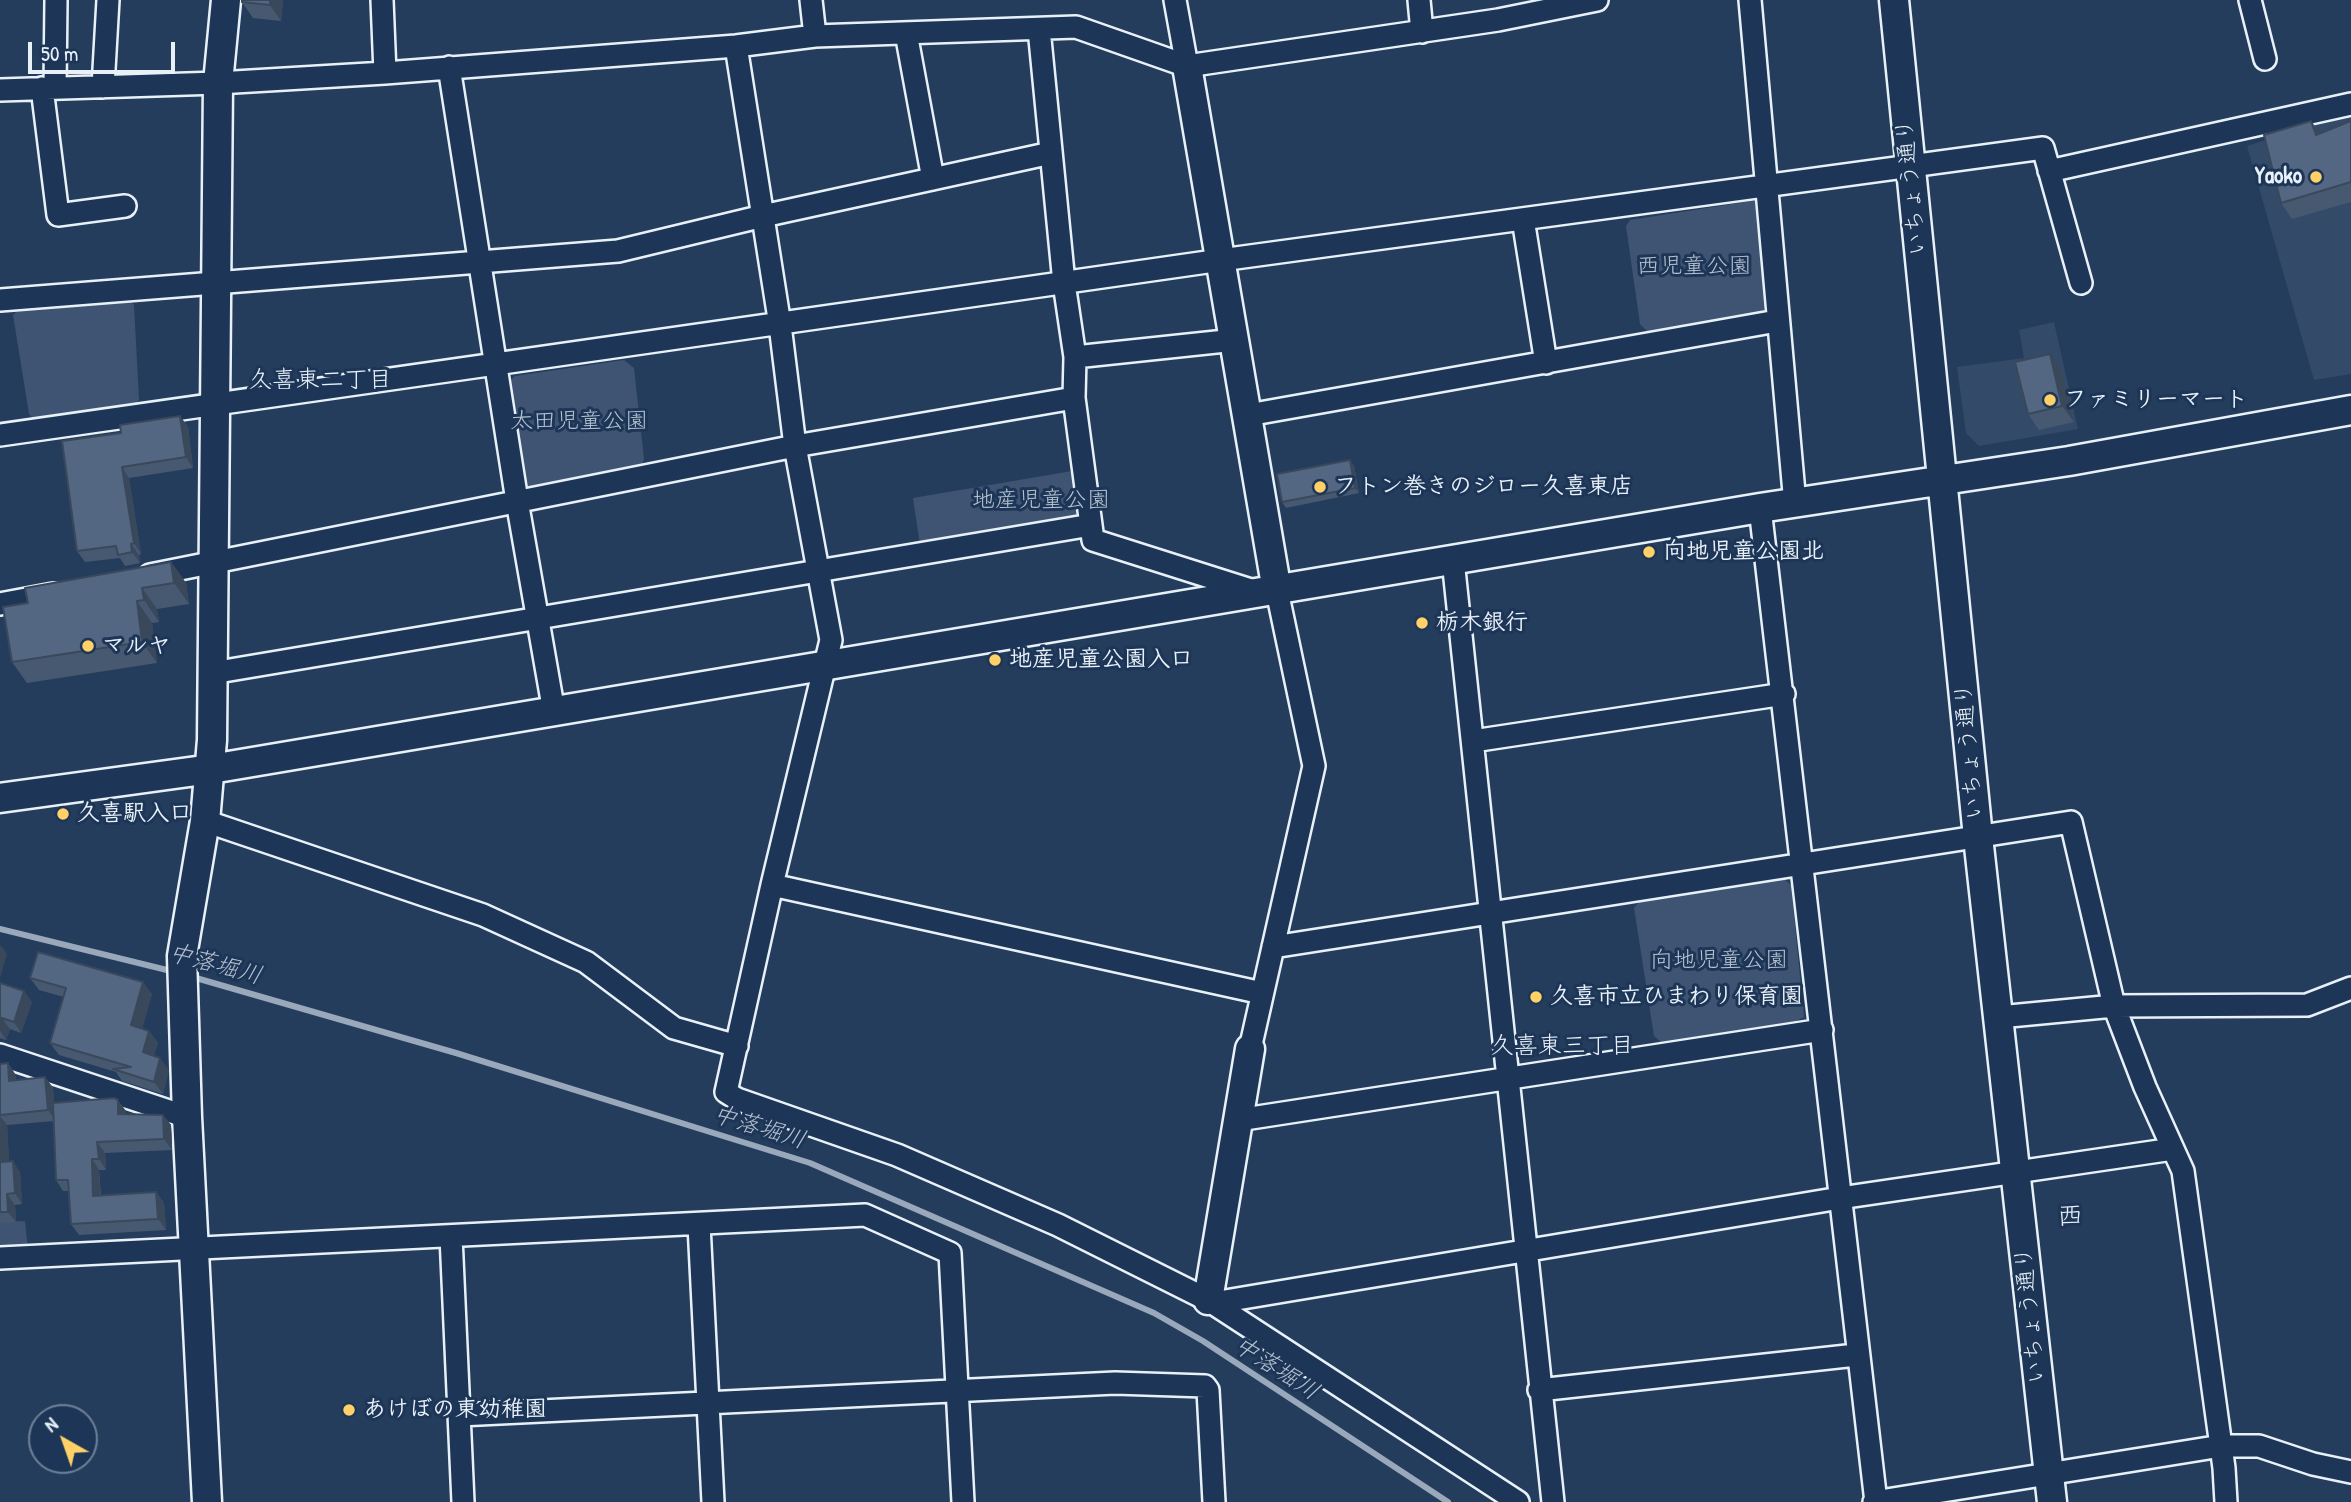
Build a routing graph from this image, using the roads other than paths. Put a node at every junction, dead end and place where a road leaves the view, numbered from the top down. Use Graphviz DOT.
graph roads {
  1 [pos="55,0"];
  2 [pos="108,0"];
  3 [pos="226,0"];
  4 [pos="382,0"];
  5 [pos="811,0"];
  6 [pos="1175,0"];
  7 [pos="1419,0"];
  8 [pos="1597,0"];
  9 [pos="1750,0"];
  10 [pos="1894,0"];
  11 [pos="2250,0"];
  12 [pos="1039,29"];
  13 [pos="1422,32"];
  14 [pos="906,33"];
  15 [pos="815,36"];
  16 [pos="736,46"];
  17 [pos="2265,59"];
  18 [pos="1186,66"];
  19 [pos="449,67"];
  20 [pos="385,73"];
  21 [pos="218,83"];
  22 [pos="103,87"];
  23 [pos="49,88"];
  24 [pos="0,90"];
  25 [pos="2351,104"];
  26 [pos="1051,153"];
  27 [pos="1910,165"];
  28 [pos="2049,171"];
  29 [pos="933,179"];
  30 [pos="1769,185"];
  31 [pos="125,206"];
  32 [pos="763,215"];
  33 [pos="1523,219"];
  34 [pos="480,260"];
  35 [pos="1222,260"];
  36 [pos="215,282"];
  37 [pos="1064,283"];
  38 [pos="2081,283"];
  39 [pos="0,300"];
  40 [pos="1777,321"];
  41 [pos="780,325"];
  42 [pos="1235,340"];
  43 [pos="1074,357"];
  44 [pos="1546,363"];
  45 [pos="496,365"];
  46 [pos="1074,398"];
  47 [pos="213,406"];
  48 [pos="2351,410"];
  49 [pos="1248,415"];
  50 [pos="0,435"];
  51 [pos="795,446"];
  52 [pos="1941,481"];
  53 [pos="517,501"];
  54 [pos="1795,504"];
  55 [pos="1760,508"];
  56 [pos="1091,524"];
  57 [pos="1453,560"];
  58 [pos="211,563"];
  59 [pos="816,571"];
  60 [pos="130,579"];
  61 [pos="76,589"];
  62 [pos="1270,592"];
  63 [pos="0,604"];
  64 [pos="536,618"];
  65 [pos="825,666"];
  66 [pos="212,673"];
  67 [pos="1784,694"];
  68 [pos="554,712"];
  69 [pos="1474,741"];
  70 [pos="211,769"];
  71 [pos="0,798"];
  72 [pos="205,821"];
  73 [pos="1978,837"];
  74 [pos="1802,863"];
  75 [pos="772,885"];
  76 [pos="1492,913"];
  77 [pos="1273,947"];
  78 [pos="2351,988"];
  79 [pos="1262,993"];
  80 [pos="2114,1006"];
  81 [pos="1999,1017"];
  82 [pos="1822,1030"];
  83 [pos="737,1046"];
  84 [pos="1250,1049"];
  85 [pos="0,1055"];
  86 [pos="1507,1080"];
  87 [pos="187,1117"];
  88 [pos="1238,1120"];
  89 [pos="2173,1149"];
  90 [pos="2016,1172"];
  91 [pos="1840,1198"];
  92 [pos="699,1225"];
  93 [pos="451,1236"];
  94 [pos="195,1248"];
  95 [pos="1526,1250"];
  96 [pos="0,1258"];
  97 [pos="1211,1301"];
  98 [pos="1856,1355"];
  99 [pos="958,1389"];
  100 [pos="1539,1390"];
  101 [pos="709,1403"];
  102 [pos="459,1415"];
  103 [pos="2221,1446"];
  104 [pos="2351,1472"];
  105 [pos="2049,1474"];
  106 [pos="206,1502"];
  107 [pos="463,1502"];
  108 [pos="713,1502"];
  109 [pos="963,1502"];
  110 [pos="1214,1502"];
  111 [pos="1518,1502"];
  112 [pos="1553,1502"];
  113 [pos="1875,1502"];
  114 [pos="2052,1502"];
  115 [pos="2225,1502"];
  1 -- 23 [label="street"];
  2 -- 22 [label="street"];
  3 -- 21 [label="street"];
  4 -- 20 [label="street"];
  5 -- 15 [label="street"];
  6 -- 18 [label="street"];
  7 -- 13 [label="street"];
  8 -- 13 [label="street"];
  9 -- 30 [label="street"];
  10 -- 27 [label="street, いちょう通り"];
  11 -- 17 [label="street"];
  12 -- 14 [label="street"];
  12 -- 18 [label="street"];
  12 -- 26 [label="street"];
  13 -- 18 [label="street"];
  14 -- 15 [label="street"];
  14 -- 29 [label="street"];
  15 -- 16 [label="street"];
  16 -- 19 [label="street"];
  16 -- 32 [label="street"];
  18 -- 35 [label="street"];
  19 -- 20 [label="street"];
  19 -- 34 [label="street"];
  20 -- 21 [label="street"];
  21 -- 22 [label="street"];
  21 -- 36 [label="street"];
  22 -- 23 [label="street"];
  23 -- 24 [label="street"];
  23 -- 31 [label="street"];
  25 -- 28 [label="street"];
  26 -- 29 [label="street"];
  26 -- 37 [label="street"];
  27 -- 28 [label="street"];
  27 -- 30 [label="street"];
  27 -- 52 [label="street, いちょう通り"];
  28 -- 38 [label="street"];
  29 -- 32 [label="street"];
  30 -- 33 [label="street"];
  30 -- 40 [label="street"];
  32 -- 34 [label="street"];
  32 -- 41 [label="street"];
  33 -- 35 [label="street"];
  33 -- 44 [label="street"];
  34 -- 36 [label="street"];
  34 -- 45 [label="street"];
  35 -- 37 [label="street"];
  35 -- 42 [label="street"];
  36 -- 39 [label="street"];
  36 -- 47 [label="street"];
  37 -- 41 [label="street"];
  37 -- 43 [label="street"];
  40 -- 44 [label="street"];
  40 -- 54 [label="street"];
  41 -- 45 [label="street"];
  41 -- 51 [label="street"];
  42 -- 43 [label="street"];
  42 -- 49 [label="street"];
  43 -- 46 [label="street"];
  44 -- 49 [label="street"];
  45 -- 47 [label="street"];
  45 -- 53 [label="street"];
  46 -- 51 [label="street"];
  46 -- 56 [label="street"];
  47 -- 50 [label="street"];
  47 -- 58 [label="street"];
  48 -- 52 [label="street"];
  49 -- 62 [label="street"];
  51 -- 53 [label="street"];
  51 -- 59 [label="street"];
  52 -- 54 [label="street"];
  52 -- 73 [label="street, いちょう通り"];
  53 -- 58 [label="street"];
  53 -- 64 [label="street"];
  54 -- 55 [label="street"];
  55 -- 57 [label="street"];
  55 -- 67 [label="street"];
  56 -- 59 [label="street"];
  56 -- 62 [label="street"];
  57 -- 62 [label="street"];
  57 -- 69 [label="street"];
  58 -- 60 [label="street"];
  58 -- 66 [label="street"];
  59 -- 64 [label="street"];
  59 -- 65 [label="street"];
  61 -- 63 [label="street"];
  62 -- 65 [label="street"];
  62 -- 77 [label="street"];
  64 -- 66 [label="street"];
  64 -- 68 [label="street"];
  65 -- 68 [label="street"];
  65 -- 75 [label="street"];
  66 -- 70 [label="street"];
  67 -- 69 [label="street"];
  67 -- 74 [label="street"];
  68 -- 70 [label="street"];
  69 -- 76 [label="street"];
  70 -- 71 [label="street"];
  70 -- 72 [label="street"];
  72 -- 83 [label="street"];
  72 -- 87 [label="street"];
  73 -- 74 [label="street"];
  73 -- 80 [label="street"];
  73 -- 81 [label="street, いちょう通り"];
  74 -- 76 [label="street"];
  74 -- 82 [label="street"];
  75 -- 79 [label="street"];
  75 -- 83 [label="street"];
  76 -- 77 [label="street"];
  76 -- 86 [label="street"];
  77 -- 79 [label="street"];
  78 -- 80 [label="street"];
  79 -- 84 [label="street"];
  80 -- 81 [label="street"];
  80 -- 89 [label="street"];
  81 -- 90 [label="street, いちょう通り"];
  82 -- 86 [label="street"];
  82 -- 91 [label="street"];
  83 -- 97 [label="street"];
  84 -- 88 [label="street"];
  85 -- 87 [label="street"];
  86 -- 88 [label="street"];
  86 -- 95 [label="street"];
  87 -- 94 [label="street"];
  88 -- 97 [label="street"];
  89 -- 90 [label="street"];
  89 -- 103 [label="street"];
  90 -- 91 [label="street"];
  90 -- 105 [label="street, いちょう通り"];
  91 -- 95 [label="street"];
  91 -- 98 [label="street"];
  92 -- 93 [label="street"];
  92 -- 99 [label="street"];
  92 -- 101 [label="street"];
  93 -- 94 [label="street"];
  93 -- 102 [label="street"];
  94 -- 96 [label="street"];
  94 -- 106 [label="street"];
  95 -- 97 [label="street"];
  95 -- 100 [label="street"];
  97 -- 111 [label="street"];
  98 -- 100 [label="street"];
  98 -- 113 [label="street"];
  99 -- 101 [label="street"];
  99 -- 109 [label="street"];
  99 -- 110 [label="street"];
  100 -- 112 [label="street"];
  101 -- 102 [label="street"];
  101 -- 108 [label="street"];
  102 -- 107 [label="street"];
  103 -- 104 [label="street"];
  103 -- 105 [label="street"];
  103 -- 115 [label="street"];
  105 -- 113 [label="street"];
  105 -- 114 [label="street, いちょう通り"];
}
